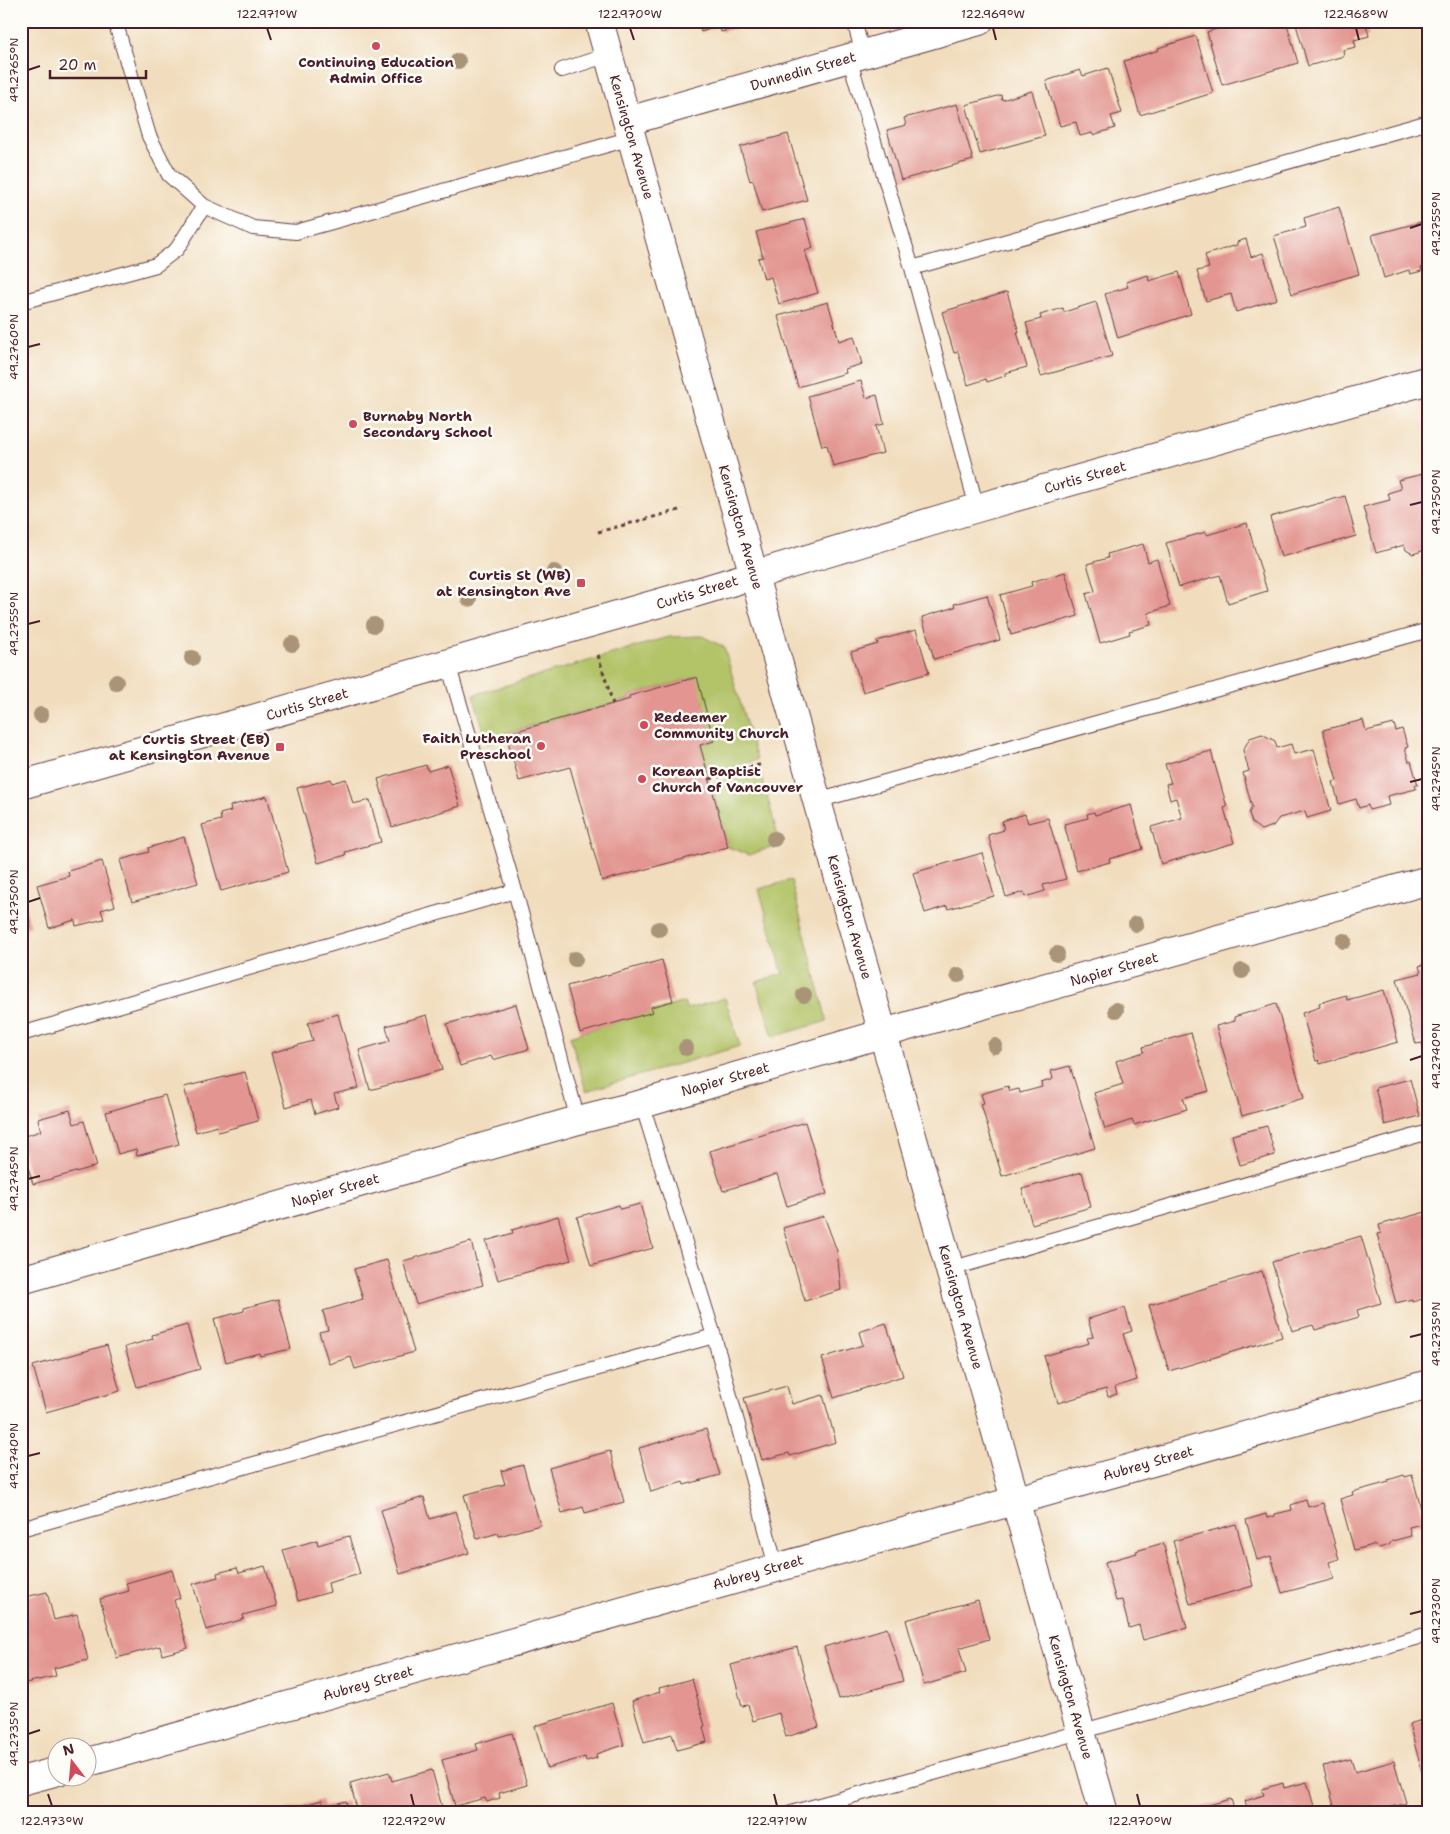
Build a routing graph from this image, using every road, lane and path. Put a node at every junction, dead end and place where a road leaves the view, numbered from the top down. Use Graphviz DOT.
graph roads {
  1 [pos="115,21"];
  2 [pos="599,21"];
  3 [pos="854,21"];
  4 [pos="979,21"];
  5 [pos="608,55"];
  6 [pos="856,56"];
  7 [pos="562,70"];
  8 [pos="1429,122"];
  9 [pos="630,130"];
  10 [pos="204,206"];
  11 [pos="912,268"];
  12 [pos="21,302"];
  13 [pos="1429,380"];
  14 [pos="977,508"];
  15 [pos="683,509"];
  16 [pos="598,532"];
  17 [pos="754,575"];
  18 [pos="1429,630"];
  19 [pos="598,655"];
  20 [pos="448,664"];
  21 [pos="613,704"];
  22 [pos="762,764"];
  23 [pos="710,779"];
  24 [pos="21,785"];
  25 [pos="817,801"];
  26 [pos="1429,880"];
  27 [pos="515,891"];
  28 [pos="21,1034"];
  29 [pos="883,1034"];
  30 [pos="642,1104"];
  31 [pos="578,1120"];
  32 [pos="1429,1132"];
  33 [pos="950,1269"];
  34 [pos="21,1280"];
  35 [pos="714,1336"];
  36 [pos="1429,1384"];
  37 [pos="1016,1501"];
  38 [pos="21,1528"];
  39 [pos="776,1567"];
  40 [pos="1429,1634"];
  41 [pos="1081,1731"];
  42 [pos="98,1759"];
  43 [pos="48,1774"];
  44 [pos="21,1781"];
  45 [pos="791,1813"];
  46 [pos="1104,1813"];
  1 -- 10 [label="lane"];
  2 -- 5 [label="street, Kensington Avenue"];
  3 -- 6 [label="lane"];
  4 -- 6 [label="street, Dunnedin Street"];
  5 -- 7 [label="lane"];
  5 -- 9 [label="street, Kensington Avenue"];
  6 -- 9 [label="street, Dunnedin Street"];
  6 -- 11 [label="lane"];
  8 -- 11 [label="lane"];
  9 -- 10 [label="lane"];
  9 -- 17 [label="street, Kensington Avenue"];
  10 -- 12 [label="lane"];
  11 -- 14 [label="lane"];
  13 -- 14 [label="street, Curtis Street"];
  14 -- 17 [label="street, Curtis Street"];
  15 -- 16 [label="path"];
  17 -- 20 [label="street, Curtis Street"];
  17 -- 25 [label="street, Kensington Avenue"];
  18 -- 25 [label="lane"];
  19 -- 21 [label="path"];
  20 -- 24 [label="street, Curtis Street"];
  20 -- 27 [label="lane"];
  22 -- 23 [label="path"];
  25 -- 29 [label="street, Kensington Avenue"];
  26 -- 29 [label="street, Napier Street"];
  27 -- 28 [label="lane"];
  27 -- 31 [label="lane"];
  29 -- 30 [label="street, Napier Street"];
  29 -- 33 [label="street, Kensington Avenue"];
  30 -- 31 [label="street, Napier Street"];
  30 -- 35 [label="lane"];
  31 -- 34 [label="street, Napier Street"];
  32 -- 33 [label="lane"];
  33 -- 37 [label="street, Kensington Avenue"];
  35 -- 38 [label="lane"];
  35 -- 39 [label="lane"];
  36 -- 37 [label="street, Aubrey Street"];
  37 -- 39 [label="street, Aubrey Street"];
  37 -- 41 [label="street, Kensington Avenue"];
  39 -- 42 [label="street, Aubrey Street"];
  40 -- 41 [label="lane"];
  41 -- 45 [label="lane"];
  41 -- 46 [label="street, Kensington Avenue"];
  43 -- 44 [label="street"];
}
